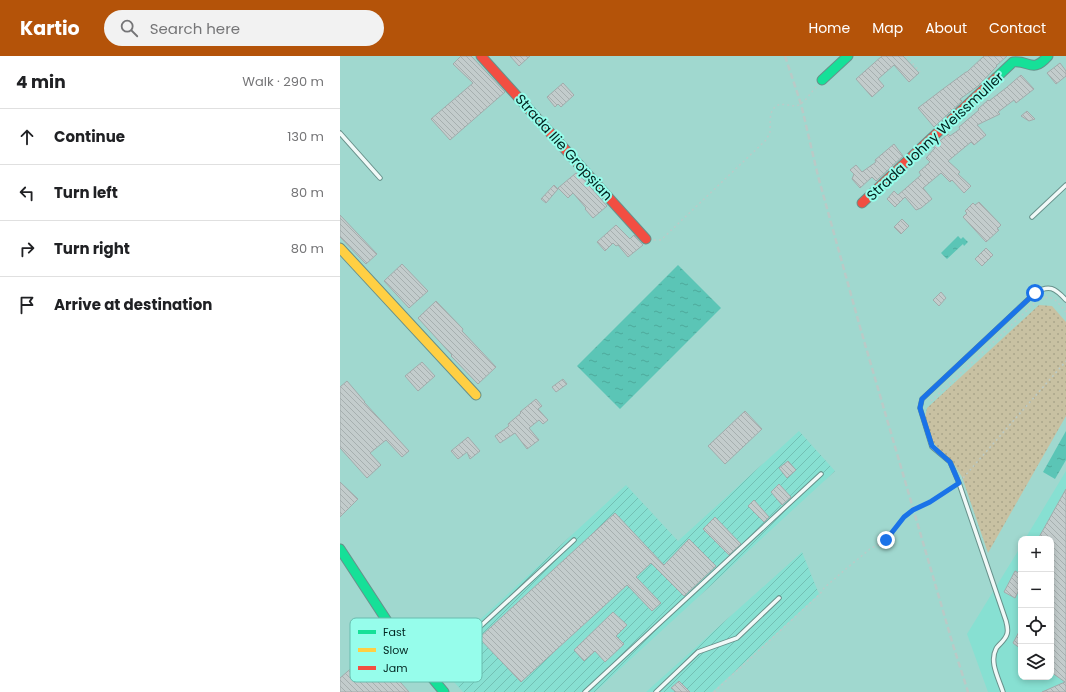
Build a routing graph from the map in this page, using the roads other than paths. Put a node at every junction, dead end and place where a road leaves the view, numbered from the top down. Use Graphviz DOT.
graph roads {
  1 [pos="481,56"];
  2 [pos="848,56"];
  3 [pos="1048,56"];
  4 [pos="822,80"];
  5 [pos="340,134"];
  6 [pos="380,178"];
  7 [pos="1066,185"];
  8 [pos="862,203"];
  9 [pos="1032,217"];
  10 [pos="646,239"];
  11 [pos="340,248"];
  12 [pos="1066,300"];
  13 [pos="476,395"];
  14 [pos="822,474"];
  15 [pos="574,540"];
  16 [pos="340,549"];
  17 [pos="779,598"];
  18 [pos="385,618"];
  19 [pos="482,625"];
  20 [pos="436,682"];
  21 [pos="444,692"];
  22 [pos="585,692"];
  23 [pos="656,692"];
  24 [pos="1003,692"];
  1 -- 10 [label="street, Strada Ilie Gropșian"];
  2 -- 4 [label="street"];
  3 -- 8 [label="street, Strada Johny Weissmuller"];
  5 -- 6 [label="lane"];
  7 -- 9 [label="lane"];
  11 -- 13 [label="street"];
  12 -- 24 [label="lane"];
  14 -- 22 [label="lane"];
  15 -- 19 [label="lane"];
  16 -- 18 [label="street"];
  17 -- 23 [label="lane"];
  20 -- 21 [label="street"];
}
